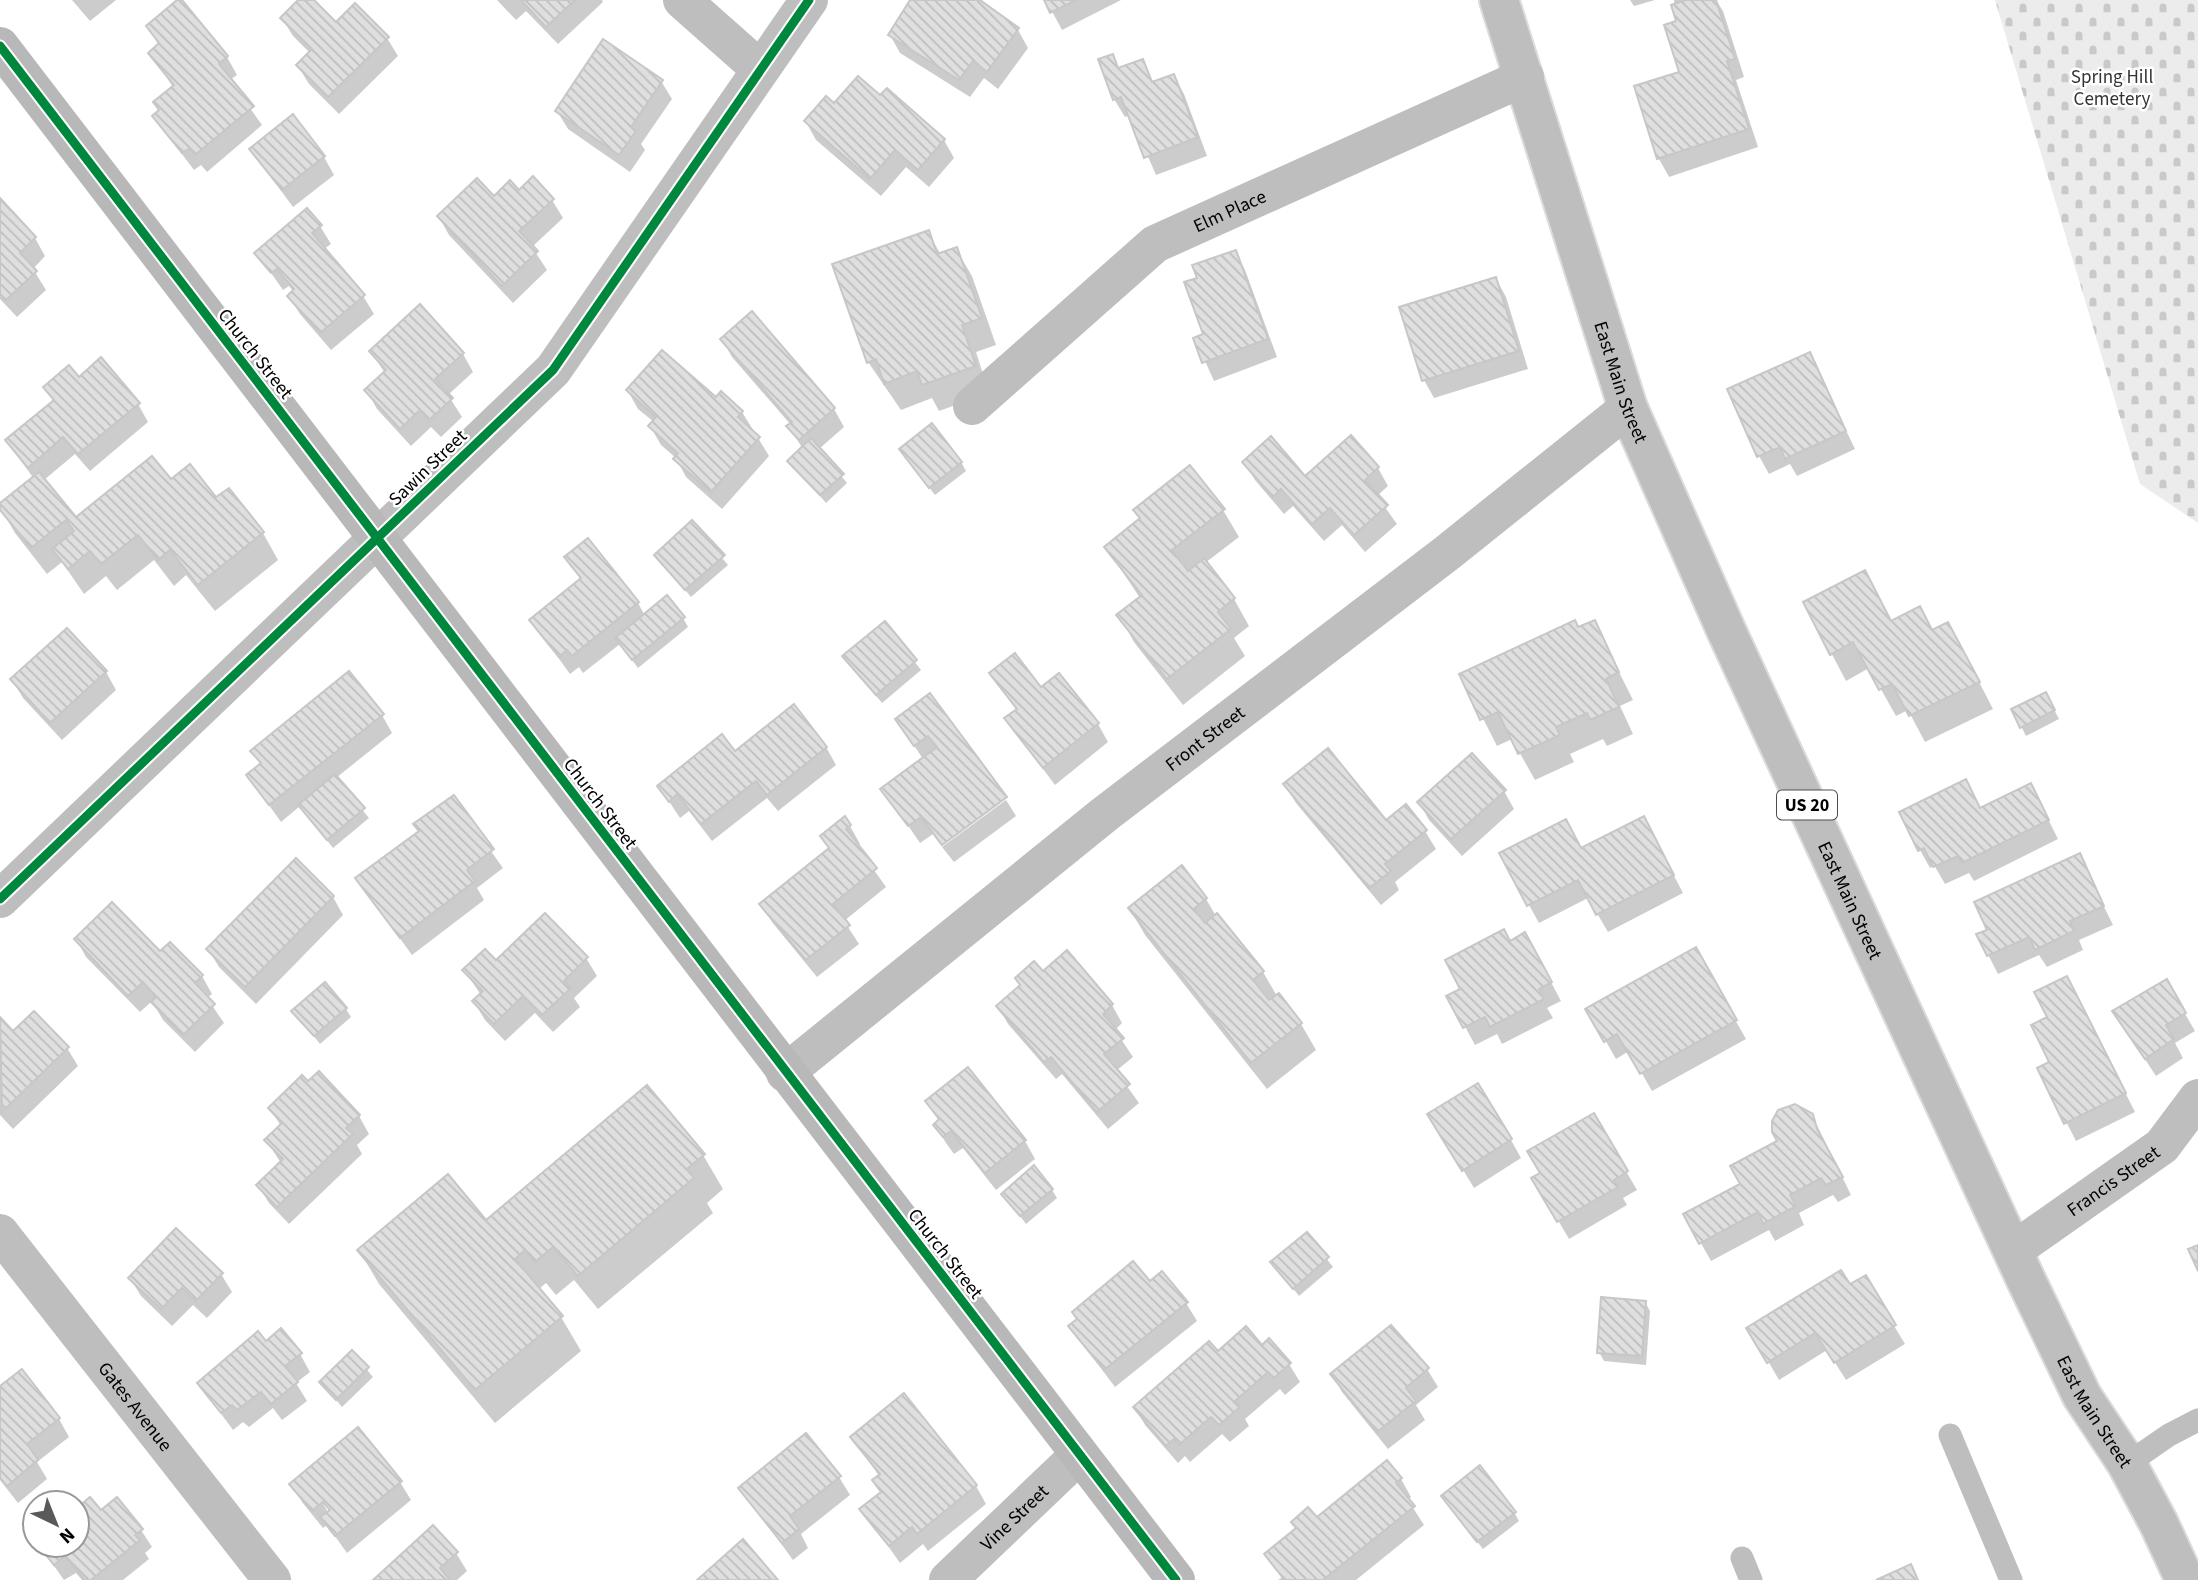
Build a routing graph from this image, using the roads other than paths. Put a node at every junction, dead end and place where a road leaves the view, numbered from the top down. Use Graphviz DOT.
graph roads {
  1 [pos="682,0"];
  2 [pos="809,0"];
  3 [pos="1499,0"];
  4 [pos="0,46"];
  5 [pos="760,69"];
  6 [pos="1525,77"];
  7 [pos="972,406"];
  8 [pos="1628,408"];
  9 [pos="377,540"];
  10 [pos="0,899"];
  11 [pos="785,1073"];
  12 [pos="2198,1098"];
  13 [pos="0,1233"];
  14 [pos="2014,1250"];
  15 [pos="2198,1420"];
  16 [pos="1950,1435"];
  17 [pos="1079,1455"];
  18 [pos="2127,1464"];
  19 [pos="1742,1558"];
  20 [pos="272,1580"];
  21 [pos="948,1580"];
  22 [pos="1176,1580"];
  23 [pos="1751,1580"];
  24 [pos="2011,1580"];
  25 [pos="2185,1580"];
  1 -- 5 [label="street"];
  2 -- 5 [label="street, Sawin Street"];
  3 -- 6 [label="street, East Main Street / US 20"];
  4 -- 9 [label="street, Church Street"];
  5 -- 9 [label="street, Sawin Street"];
  6 -- 7 [label="street, Elm Place"];
  6 -- 8 [label="street, East Main Street / US 20"];
  8 -- 11 [label="street, Front Street"];
  8 -- 14 [label="street, East Main Street / US 20"];
  9 -- 10 [label="street, Sawin Street"];
  9 -- 11 [label="street, Church Street"];
  11 -- 17 [label="street, Church Street"];
  12 -- 14 [label="street, Francis Street"];
  13 -- 20 [label="street, Gates Avenue"];
  14 -- 18 [label="street, East Main Street / US 20"];
  15 -- 18 [label="lane"];
  16 -- 24 [label="lane"];
  17 -- 21 [label="street, Vine Street"];
  17 -- 22 [label="street, Church Street"];
  18 -- 25 [label="street, East Main Street / US 20"];
  19 -- 23 [label="lane"];
}
